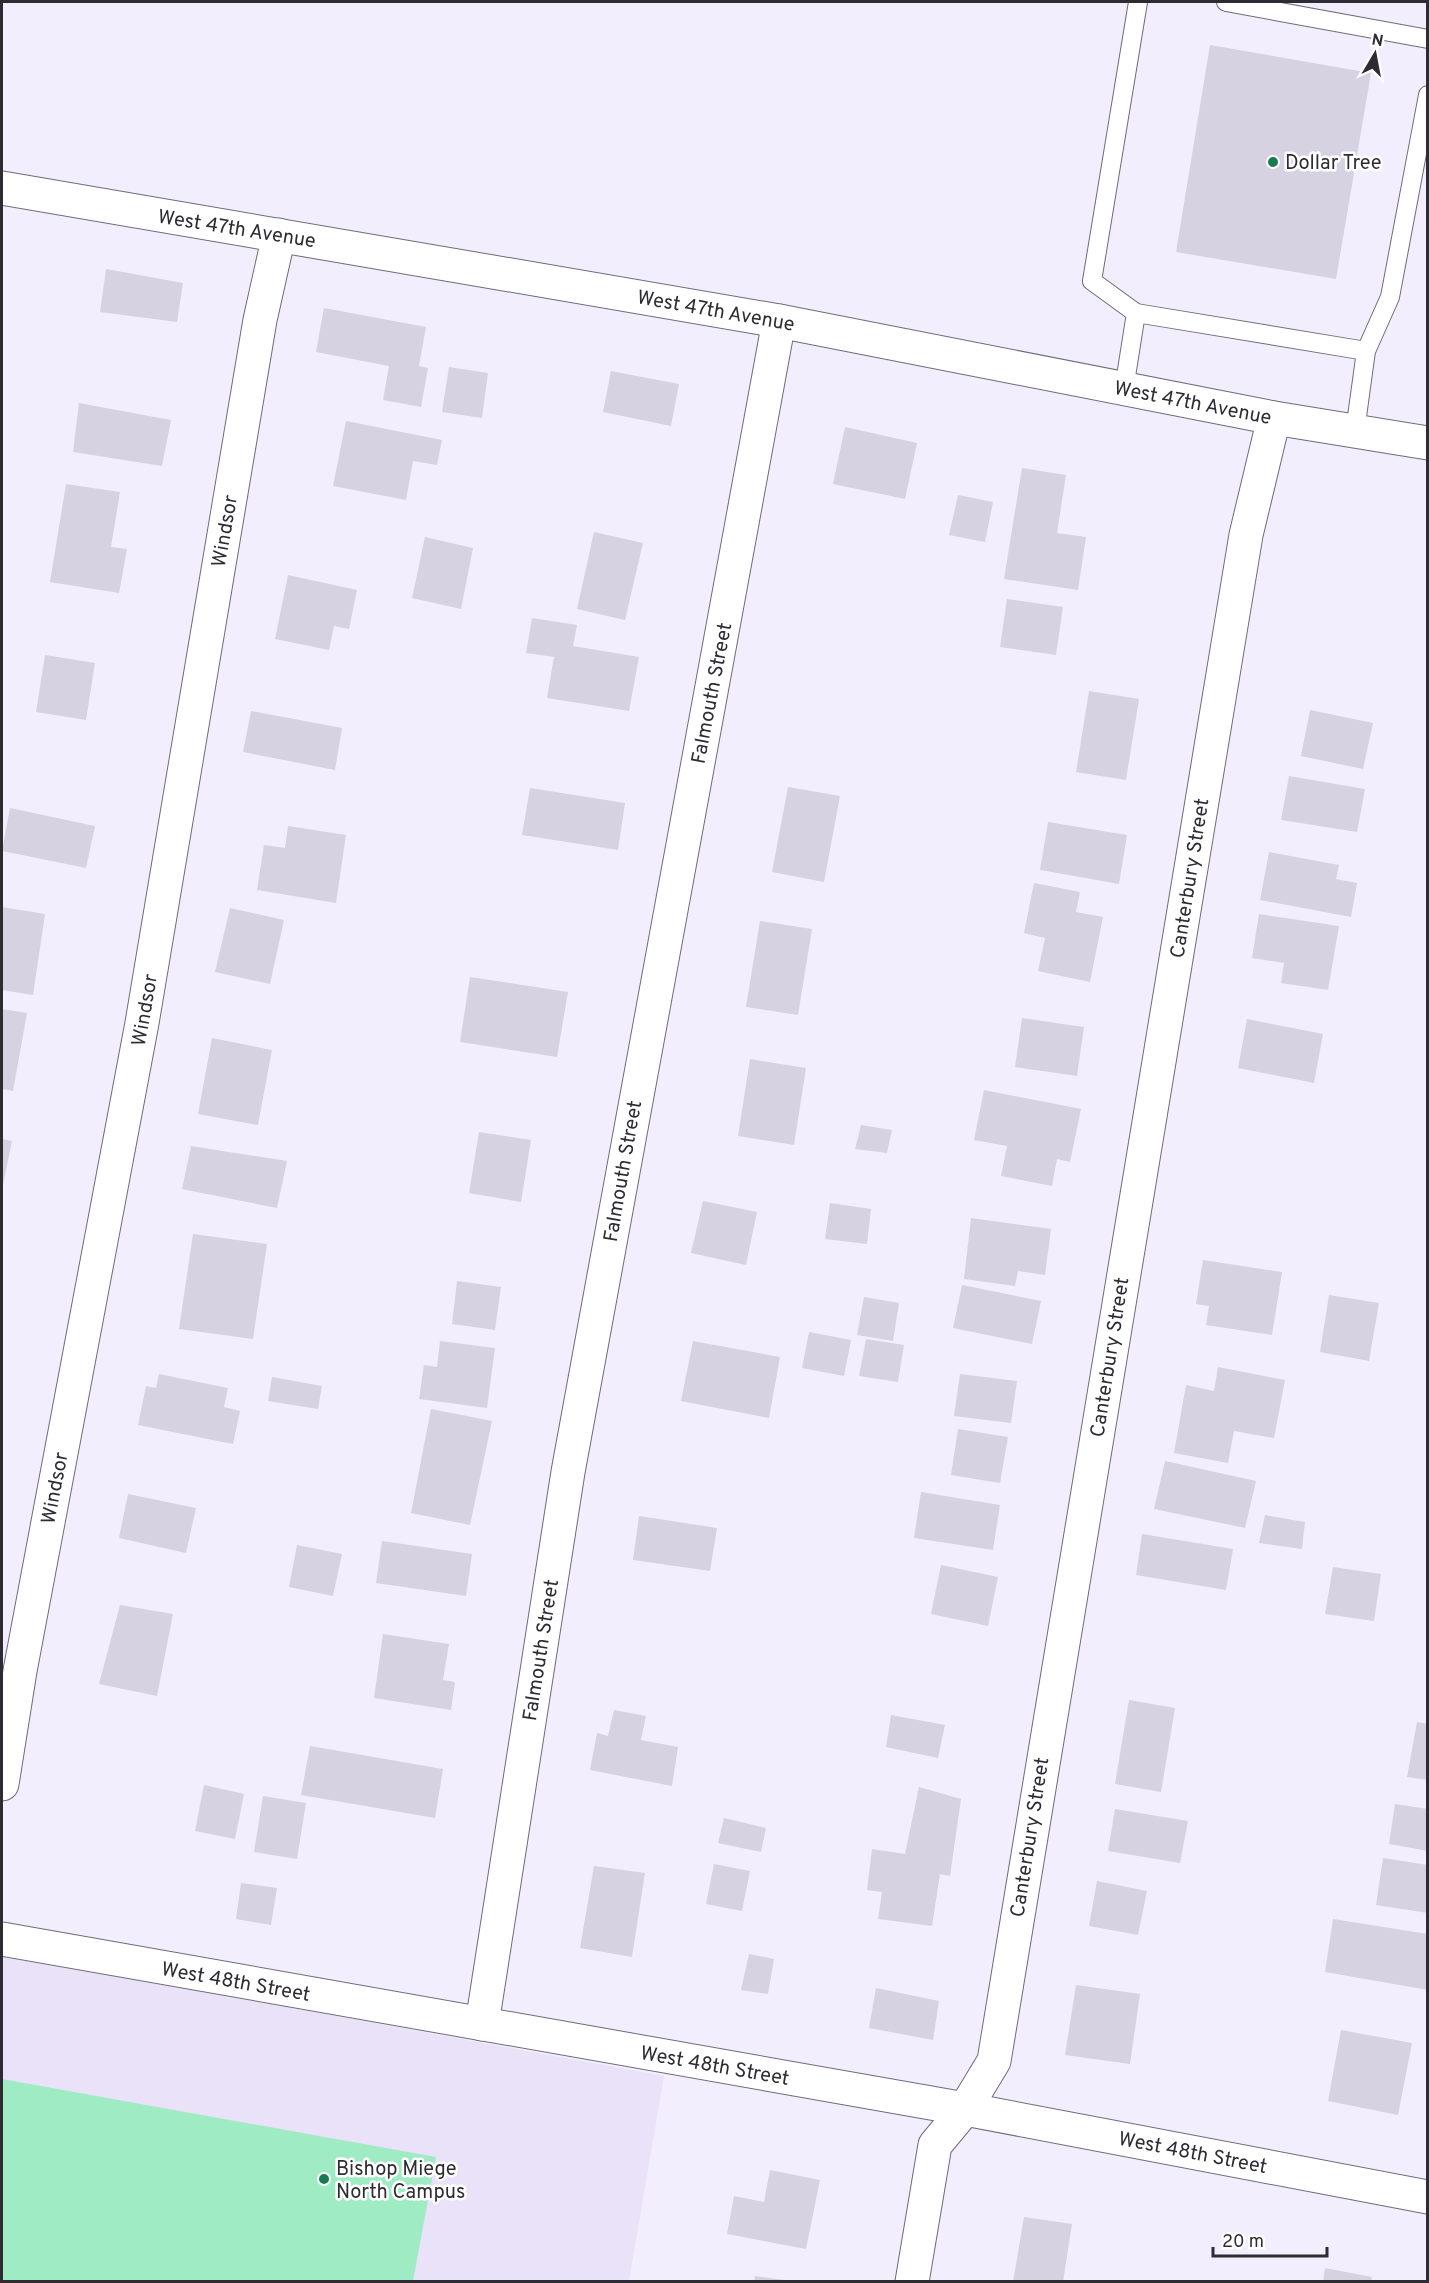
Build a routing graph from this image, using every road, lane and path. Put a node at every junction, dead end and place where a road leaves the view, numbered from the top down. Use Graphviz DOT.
graph roads {
  1 [pos="1138,2"];
  2 [pos="1226,2"];
  3 [pos="1428,39"];
  4 [pos="1428,95"];
  5 [pos="2,188"];
  6 [pos="279,235"];
  7 [pos="1136,313"];
  8 [pos="779,321"];
  9 [pos="1366,351"];
  10 [pos="1124,389"];
  11 [pos="1274,418"];
  12 [pos="1354,431"];
  13 [pos="1428,443"];
  14 [pos="2,1784"];
  15 [pos="2,1939"];
  16 [pos="482,2024"];
  17 [pos="965,2109"];
  18 [pos="1428,2197"];
  19 [pos="912,2282"];
  1 -- 7 [label="lane"];
  2 -- 3 [label="lane"];
  4 -- 9 [label="lane"];
  5 -- 6 [label="street, West 47th Avenue"];
  6 -- 8 [label="street, West 47th Avenue"];
  6 -- 14 [label="street, Windsor"];
  7 -- 9 [label="lane"];
  7 -- 10 [label="lane"];
  8 -- 10 [label="street, West 47th Avenue"];
  8 -- 16 [label="street, Falmouth Street"];
  9 -- 12 [label="lane"];
  10 -- 11 [label="street, West 47th Avenue"];
  11 -- 12 [label="street, West 47th Avenue"];
  11 -- 17 [label="street, Canterbury Street"];
  12 -- 13 [label="street, West 47th Avenue"];
  15 -- 16 [label="street, West 48th Street"];
  16 -- 17 [label="street, West 48th Street"];
  17 -- 18 [label="street, West 48th Street"];
  17 -- 19 [label="street, Canterbury Street"];
}
